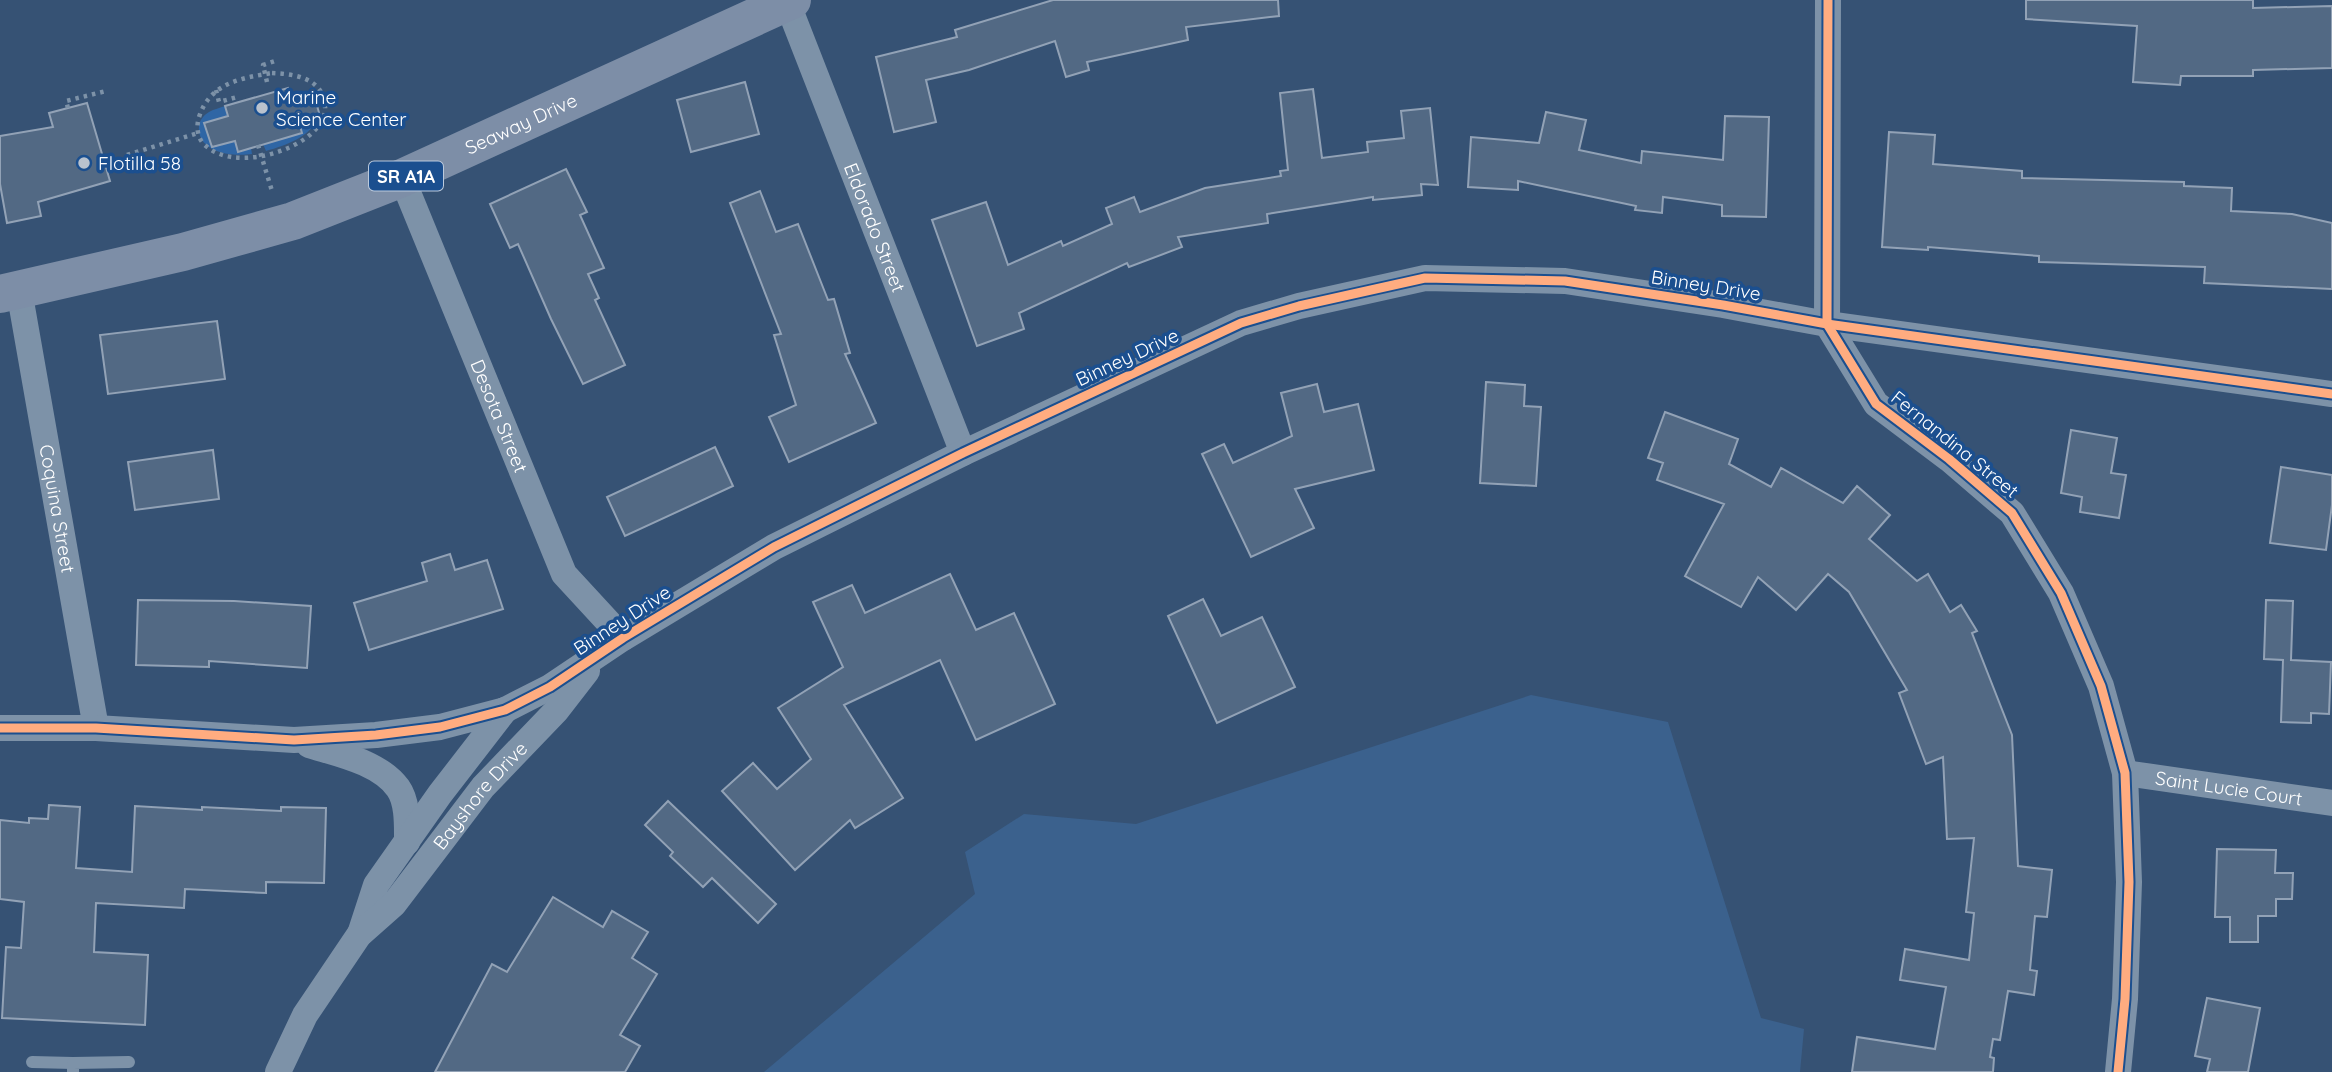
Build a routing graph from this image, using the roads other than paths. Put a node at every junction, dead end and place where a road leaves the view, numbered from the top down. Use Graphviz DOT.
graph roads {
  1 [pos="1828,0"];
  2 [pos="789,1"];
  3 [pos="402,178"];
  4 [pos="10,292"];
  5 [pos="1827,324"];
  6 [pos="2332,394"];
  7 [pos="963,453"];
  8 [pos="623,638"];
  9 [pos="600,654"];
  10 [pos="505,710"];
  11 [pos="0,728"];
  12 [pos="96,728"];
  13 [pos="294,740"];
  14 [pos="2125,773"];
  15 [pos="2332,803"];
  16 [pos="407,842"];
  17 [pos="359,935"];
  18 [pos="32,1062"];
  19 [pos="130,1062"];
  20 [pos="73,1068"];
  21 [pos="278,1072"];
  22 [pos="2118,1072"];
  1 -- 5 [label="street"];
  2 -- 3 [label="main road, Seaway Drive / SR A1A"];
  2 -- 7 [label="street, Eldorado Street"];
  3 -- 4 [label="main road, Seaway Drive / SR A1A"];
  3 -- 8 [label="street, Desota Street"];
  4 -- 12 [label="street, Coquina Street"];
  5 -- 6 [label="street, Binney Drive"];
  5 -- 7 [label="street, Binney Drive"];
  5 -- 14 [label="street, Fernandina Street"];
  7 -- 8 [label="street, Binney Drive"];
  8 -- 9 [label="street, Binney Drive"];
  9 -- 10 [label="street, Binney Drive"];
  9 -- 17 [label="street, Bayshore Drive"];
  10 -- 13 [label="street, Binney Drive"];
  10 -- 16 [label="street, Bayshore Drive"];
  11 -- 12 [label="street, Binney Drive"];
  12 -- 13 [label="street, Binney Drive"];
  13 -- 16 [label="street, Bayshore Drive"];
  14 -- 15 [label="street, Saint Lucie Court"];
  14 -- 22 [label="street, Fernandina Street"];
  16 -- 17 [label="street, Bayshore Drive"];
  17 -- 21 [label="street, Bayshore Drive"];
  18 -- 20 [label="lane"];
  19 -- 20 [label="lane"];
}
